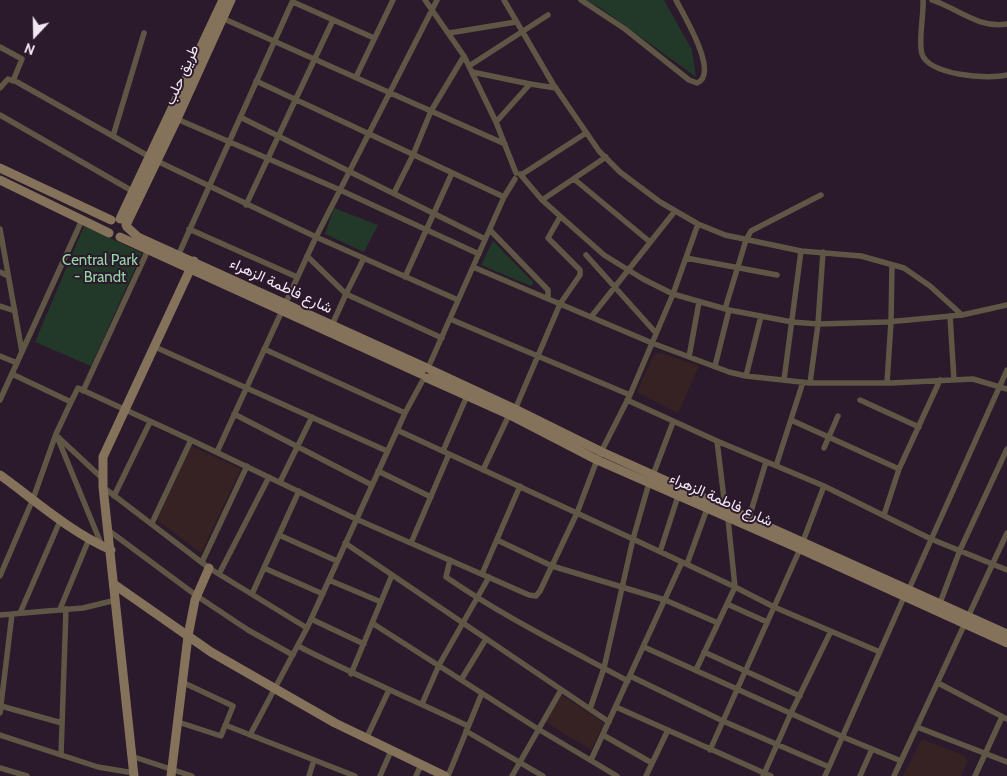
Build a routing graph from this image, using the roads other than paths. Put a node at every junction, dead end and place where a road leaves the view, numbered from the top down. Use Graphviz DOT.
graph roads {
  1 [pos="223,0"];
  2 [pos="231,0"];
  3 [pos="393,0"];
  4 [pos="425,0"];
  5 [pos="437,0"];
  6 [pos="504,0"];
  7 [pos="581,0"];
  8 [pos="676,0"];
  9 [pos="923,0"];
  10 [pos="932,0"];
  11 [pos="293,1"];
  12 [pos="432,10"];
  13 [pos="548,15"];
  14 [pos="222,18"];
  15 [pos="333,20"];
  16 [pos="516,22"];
  17 [pos="1007,24"];
  18 [pos="522,32"];
  19 [pos="144,33"];
  20 [pos="449,33"];
  21 [pos="374,38"];
  22 [pos="274,41"];
  23 [pos="0,47"];
  24 [pos="464,56"];
  25 [pos="314,59"];
  26 [pos="470,69"];
  27 [pos="1007,75"];
  28 [pos="356,77"];
  29 [pos="13,81"];
  30 [pos="256,81"];
  31 [pos="530,84"];
  32 [pos="0,88"];
  33 [pos="556,88"];
  34 [pos="389,92"];
  35 [pos="295,100"];
  36 [pos="432,111"];
  37 [pos="0,115"];
  38 [pos="240,117"];
  39 [pos="177,119"];
  40 [pos="496,122"];
  41 [pos="368,133"];
  42 [pos="586,133"];
  43 [pos="113,136"];
  44 [pos="278,136"];
  45 [pos="228,142"];
  46 [pos="505,144"];
  47 [pos="413,155"];
  48 [pos="606,157"];
  49 [pos="154,159"];
  50 [pos="268,159"];
  51 [pos="0,168"];
  52 [pos="349,171"];
  53 [pos="452,173"];
  54 [pos="518,175"];
  55 [pos="574,179"];
  56 [pos="0,180"];
  57 [pos="208,187"];
  58 [pos="340,190"];
  59 [pos="134,192"];
  60 [pos="394,193"];
  61 [pos="821,195"];
  62 [pos="504,197"];
  63 [pos="542,200"];
  64 [pos="246,205"];
  65 [pos="675,211"];
  66 [pos="434,213"];
  67 [pos="560,217"];
  68 [pos="82,220"];
  69 [pos="121,223"];
  70 [pos="698,224"];
  71 [pos="0,229"];
  72 [pos="190,229"];
  73 [pos="426,230"];
  74 [pos="490,230"];
  75 [pos="108,233"];
  76 [pos="120,237"];
  77 [pos="316,237"];
  78 [pos="486,239"];
  79 [pos="746,240"];
  80 [pos="650,242"];
  81 [pos="148,250"];
  82 [pos="802,251"];
  83 [pos="824,252"];
  84 [pos="479,254"];
  85 [pos="586,255"];
  86 [pos="307,256"];
  87 [pos="176,258"];
  88 [pos="364,258"];
  89 [pos="686,258"];
  90 [pos="892,264"];
  91 [pos="192,265"];
  92 [pos="473,267"];
  93 [pos="737,268"];
  94 [pos="628,269"];
  95 [pos="0,272"];
  96 [pos="777,275"];
  97 [pos="8,276"];
  98 [pos="297,277"];
  99 [pos="405,277"];
  100 [pos="614,286"];
  101 [pos="346,294"];
  102 [pos="674,294"];
  103 [pos="548,298"];
  104 [pos="458,300"];
  105 [pos="698,302"];
  106 [pos="560,304"];
  107 [pos="1007,305"];
  108 [pos="0,306"];
  109 [pos="283,307"];
  110 [pos="727,310"];
  111 [pos="15,311"];
  112 [pos="962,315"];
  113 [pos="761,316"];
  114 [pos="950,316"];
  115 [pos="591,317"];
  116 [pos="450,319"];
  117 [pos="792,322"];
  118 [pos="891,322"];
  119 [pos="818,324"];
  120 [pos="332,325"];
  121 [pos="656,333"];
  122 [pos="442,338"];
  123 [pos="652,343"];
  124 [pos="155,347"];
  125 [pos="264,348"];
  126 [pos="22,352"];
  127 [pos="0,356"];
  128 [pos="537,356"];
  129 [pos="689,357"];
  130 [pos="17,363"];
  131 [pos="715,366"];
  132 [pos="1007,370"];
  133 [pos="426,372"];
  134 [pos="12,374"];
  135 [pos="746,376"];
  136 [pos="784,380"];
  137 [pos="940,380"];
  138 [pos="954,380"];
  139 [pos="803,382"];
  140 [pos="810,383"];
  141 [pos="886,383"];
  142 [pos="999,386"];
  143 [pos="246,387"];
  144 [pos="1007,389"];
  145 [pos="83,391"];
  146 [pos="467,396"];
  147 [pos="628,398"];
  148 [pos="0,400"];
  149 [pos="860,400"];
  150 [pos="71,402"];
  151 [pos="125,411"];
  152 [pos="405,413"];
  153 [pos="512,413"];
  154 [pos="234,414"];
  155 [pos="312,416"];
  156 [pos="838,416"];
  157 [pos="791,420"];
  158 [pos="150,422"];
  159 [pos="673,422"];
  160 [pos="919,427"];
  161 [pos="397,430"];
  162 [pos="56,434"];
  163 [pos="828,437"];
  164 [pos="191,440"];
  165 [pos="717,441"];
  166 [pos="298,447"];
  167 [pos="824,448"];
  168 [pos="1007,448"];
  169 [pos="387,451"];
  170 [pos="443,451"];
  171 [pos="216,452"];
  172 [pos="449,454"];
  173 [pos="599,456"];
  174 [pos="766,462"];
  175 [pos="247,466"];
  176 [pos="776,466"];
  177 [pos="899,469"];
  178 [pos="484,470"];
  179 [pos="378,471"];
  180 [pos="0,475"];
  181 [pos="269,477"];
  182 [pos="651,479"];
  183 [pos="280,482"];
  184 [pos="103,483"];
  185 [pos="372,485"];
  186 [pos="520,486"];
  187 [pos="824,486"];
  188 [pos="299,492"];
  189 [pos="114,496"];
  190 [pos="678,496"];
  191 [pos="431,497"];
  192 [pos="33,499"];
  193 [pos="725,507"];
  194 [pos="708,509"];
  195 [pos="577,512"];
  196 [pos="884,515"];
  197 [pos="728,518"];
  198 [pos="749,518"];
  199 [pos="356,519"];
  200 [pos="60,521"];
  201 [pos="152,524"];
  202 [pos="108,530"];
  203 [pos="1007,533"];
  204 [pos="279,535"];
  205 [pos="89,539"];
  206 [pos="633,539"];
  207 [pos="931,539"];
  208 [pos="497,540"];
  209 [pos="345,543"];
  210 [pos="411,543"];
  211 [pos="801,545"];
  212 [pos="107,548"];
  213 [pos="960,550"];
  214 [pos="660,552"];
  215 [pos="450,560"];
  216 [pos="337,561"];
  217 [pos="202,562"];
  218 [pos="684,563"];
  219 [pos="993,563"];
  220 [pos="552,566"];
  221 [pos="209,568"];
  222 [pos="264,568"];
  223 [pos="1007,570"];
  224 [pos="219,574"];
  225 [pos="482,574"];
  226 [pos="392,575"];
  227 [pos="0,576"];
  228 [pos="489,577"];
  229 [pos="328,580"];
  230 [pos="115,585"];
  231 [pos="735,586"];
  232 [pos="622,587"];
  233 [pos="252,594"];
  234 [pos="322,594"];
  235 [pos="910,595"];
  236 [pos="197,596"];
  237 [pos="477,599"];
  238 [pos="116,600"];
  239 [pos="666,600"];
  240 [pos="381,602"];
  241 [pos="940,603"];
  242 [pos="727,604"];
  243 [pos="774,607"];
  244 [pos="63,609"];
  245 [pos="20,613"];
  246 [pos="12,614"];
  247 [pos="0,615"];
  248 [pos="311,619"];
  249 [pos="967,620"];
  250 [pos="462,622"];
  251 [pos="767,622"];
  252 [pos="372,623"];
  253 [pos="718,623"];
  254 [pos="307,628"];
  255 [pos="831,631"];
  256 [pos="1007,634"];
  257 [pos="188,636"];
  258 [pos="486,639"];
  259 [pos="1007,643"];
  260 [pos="364,644"];
  261 [pos="298,646"];
  262 [pos="644,647"];
  263 [pos="704,652"];
  264 [pos="880,652"];
  265 [pos="293,655"];
  266 [pos="438,665"];
  267 [pos="604,668"];
  268 [pos="696,670"];
  269 [pos="745,671"];
  270 [pos="351,674"];
  271 [pos="629,679"];
  272 [pos="2,680"];
  273 [pos="461,680"];
  274 [pos="182,682"];
  275 [pos="938,683"];
  276 [pos="276,689"];
  277 [pos="737,689"];
  278 [pos="389,690"];
  279 [pos="561,690"];
  280 [pos="482,693"];
  281 [pos="800,696"];
  282 [pos="422,704"];
  283 [pos="1,706"];
  284 [pos="616,707"];
  285 [pos="590,709"];
  286 [pos="0,713"];
  287 [pos="791,713"];
  288 [pos="1005,718"];
  289 [pos="723,721"];
  290 [pos="178,722"];
  291 [pos="609,722"];
  292 [pos="62,723"];
  293 [pos="226,725"];
  294 [pos="918,727"];
  295 [pos="538,728"];
  296 [pos="467,729"];
  297 [pos="668,730"];
  298 [pos="0,735"];
  299 [pos="250,735"];
  300 [pos="602,735"];
  301 [pos="843,737"];
  302 [pos="366,738"];
  303 [pos="778,744"];
  304 [pos="872,749"];
  305 [pos="710,750"];
  306 [pos="391,751"];
  307 [pos="985,753"];
  308 [pos="61,755"];
  309 [pos="131,756"];
  310 [pos="314,760"];
  311 [pos="591,760"];
  312 [pos="901,761"];
  313 [pos="1007,762"];
  314 [pos="519,763"];
  315 [pos="652,763"];
  316 [pos="421,765"];
  317 [pos="829,767"];
  318 [pos="0,768"];
  319 [pos="107,768"];
  320 [pos="171,772"];
  321 [pos="134,774"];
  322 [pos="345,774"];
  323 [pos="764,775"];
  324 [pos="27,776"];
  325 [pos="104,776"];
  326 [pos="192,776"];
  327 [pos="309,776"];
  328 [pos="355,776"];
  329 [pos="380,776"];
  330 [pos="416,776"];
  331 [pos="446,776"];
  332 [pos="512,776"];
  333 [pos="543,776"];
  334 [pos="617,776"];
  335 [pos="646,776"];
  336 [pos="771,776"];
  337 [pos="825,776"];
  338 [pos="860,776"];
  339 [pos="894,776"];
  340 [pos="975,776"];
  1 -- 49 [label="main road"];
  2 -- 14 [label="main road, طريق حلب"];
  3 -- 21 [label="street"];
  4 -- 12 [label="street"];
  5 -- 12 [label="street"];
  6 -- 16 [label="street"];
  7 -- 8 [label="street"];
  9 -- 27 [label="street"];
  10 -- 17 [label="street"];
  11 -- 15 [label="street"];
  11 -- 22 [label="street"];
  12 -- 20 [label="street"];
  12 -- 34 [label="street"];
  13 -- 18 [label="street"];
  14 -- 22 [label="street"];
  14 -- 39 [label="main road, طريق حلب"];
  15 -- 21 [label="street"];
  15 -- 25 [label="street"];
  16 -- 18 [label="street"];
  16 -- 20 [label="street"];
  18 -- 26 [label="street"];
  18 -- 33 [label="street"];
  19 -- 43 [label="street"];
  20 -- 24 [label="street"];
  21 -- 28 [label="street"];
  22 -- 25 [label="street"];
  22 -- 30 [label="street"];
  23 -- 29 [label="street"];
  24 -- 26 [label="street"];
  24 -- 36 [label="street"];
  25 -- 28 [label="street"];
  25 -- 35 [label="street"];
  26 -- 31 [label="street"];
  26 -- 40 [label="street"];
  28 -- 34 [label="street"];
  29 -- 32 [label="street"];
  29 -- 43 [label="street"];
  30 -- 35 [label="street"];
  30 -- 38 [label="street"];
  31 -- 33 [label="street"];
  31 -- 40 [label="street"];
  33 -- 42 [label="street"];
  34 -- 36 [label="street"];
  34 -- 41 [label="street"];
  35 -- 41 [label="street"];
  35 -- 44 [label="street"];
  36 -- 46 [label="street"];
  36 -- 47 [label="street"];
  37 -- 59 [label="street"];
  38 -- 44 [label="street"];
  38 -- 45 [label="street"];
  39 -- 45 [label="street"];
  39 -- 49 [label="main road, طريق حلب"];
  40 -- 46 [label="street"];
  41 -- 47 [label="street"];
  41 -- 52 [label="street"];
  42 -- 48 [label="street"];
  42 -- 54 [label="street"];
  43 -- 49 [label="street"];
  44 -- 50 [label="street"];
  44 -- 52 [label="street"];
  45 -- 50 [label="street"];
  45 -- 57 [label="street"];
  46 -- 54 [label="street"];
  47 -- 53 [label="street"];
  47 -- 60 [label="street"];
  48 -- 55 [label="street"];
  48 -- 65 [label="street"];
  49 -- 57 [label="street"];
  49 -- 59 [label="main road"];
  49 -- 69 [label="main road"];
  50 -- 58 [label="street"];
  50 -- 64 [label="street"];
  51 -- 69 [label="main road, شارع فاطمة الزهراء"];
  52 -- 58 [label="street"];
  52 -- 60 [label="street"];
  53 -- 62 [label="street"];
  53 -- 66 [label="street"];
  54 -- 62 [label="street"];
  54 -- 63 [label="street"];
  55 -- 63 [label="street"];
  55 -- 80 [label="street"];
  56 -- 68 [label="main road, شارع فاطمة الزهراء"];
  57 -- 64 [label="street"];
  57 -- 72 [label="street"];
  58 -- 73 [label="street"];
  58 -- 77 [label="street"];
  59 -- 69 [label="main road"];
  60 -- 66 [label="street"];
  61 -- 79 [label="street"];
  62 -- 74 [label="street"];
  63 -- 67 [label="street"];
  64 -- 77 [label="street"];
  65 -- 70 [label="street"];
  65 -- 80 [label="street"];
  66 -- 73 [label="street"];
  66 -- 78 [label="street"];
  67 -- 94 [label="street"];
  67 -- 106 [label="street"];
  68 -- 75 [label="main road, شارع فاطمة الزهراء"];
  68 -- 126 [label="street"];
  69 -- 75 [label="main road"];
  69 -- 76 [label="main road"];
  69 -- 87 [label="main road, شارع فاطمة الزهراء"];
  70 -- 79 [label="street"];
  70 -- 89 [label="street"];
  71 -- 97 [label="street"];
  72 -- 87 [label="street"];
  72 -- 98 [label="street"];
  73 -- 84 [label="street"];
  73 -- 99 [label="street"];
  74 -- 78 [label="street"];
  74 -- 103 [label="street"];
  75 -- 76 [label="main road, شارع فاطمة الزهراء"];
  76 -- 81 [label="main road, شارع فاطمة الزهراء"];
  77 -- 86 [label="street"];
  77 -- 88 [label="street"];
  78 -- 84 [label="street"];
  79 -- 82 [label="street"];
  79 -- 93 [label="street"];
  80 -- 94 [label="street"];
  81 -- 87 [label="main road, شارع فاطمة الزهراء"];
  81 -- 145 [label="street"];
  82 -- 83 [label="street"];
  82 -- 117 [label="street"];
  83 -- 90 [label="street"];
  83 -- 119 [label="street"];
  84 -- 92 [label="street"];
  85 -- 100 [label="street"];
  86 -- 98 [label="street"];
  86 -- 101 [label="street"];
  87 -- 91 [label="main road, شارع فاطمة الزهراء"];
  88 -- 99 [label="street"];
  88 -- 101 [label="street"];
  89 -- 93 [label="street"];
  89 -- 102 [label="street"];
  90 -- 112 [label="street"];
  90 -- 118 [label="street"];
  91 -- 109 [label="main road, شارع فاطمة الزهراء"];
  91 -- 124 [label="main road"];
  92 -- 103 [label="street"];
  92 -- 104 [label="street"];
  93 -- 96 [label="street"];
  93 -- 110 [label="street"];
  94 -- 100 [label="street"];
  94 -- 102 [label="street"];
  95 -- 97 [label="street"];
  97 -- 111 [label="street"];
  98 -- 109 [label="street"];
  99 -- 104 [label="street"];
  100 -- 115 [label="street"];
  100 -- 121 [label="street"];
  101 -- 120 [label="street"];
  101 -- 122 [label="street"];
  102 -- 105 [label="street"];
  102 -- 121 [label="street"];
  103 -- 106 [label="street"];
  104 -- 116 [label="street"];
  105 -- 110 [label="street"];
  105 -- 129 [label="street"];
  106 -- 115 [label="street"];
  106 -- 128 [label="street"];
  107 -- 112 [label="street"];
  108 -- 111 [label="street"];
  109 -- 120 [label="main road, شارع فاطمة الزهراء"];
  109 -- 125 [label="street"];
  109 -- 133 [label="main road, شارع فاطمة الزهراء"];
  110 -- 113 [label="street"];
  110 -- 131 [label="street"];
  111 -- 126 [label="street"];
  112 -- 114 [label="street"];
  113 -- 117 [label="street"];
  113 -- 135 [label="street"];
  114 -- 118 [label="street"];
  114 -- 138 [label="street"];
  115 -- 123 [label="street"];
  116 -- 122 [label="street"];
  116 -- 128 [label="street"];
  117 -- 119 [label="street"];
  117 -- 136 [label="street"];
  118 -- 119 [label="street"];
  118 -- 141 [label="street"];
  119 -- 140 [label="street"];
  120 -- 133 [label="main road, شارع فاطمة الزهراء"];
  121 -- 123 [label="street"];
  122 -- 133 [label="street"];
  123 -- 129 [label="street"];
  123 -- 147 [label="street"];
  124 -- 143 [label="street"];
  124 -- 151 [label="main road"];
  125 -- 143 [label="street"];
  125 -- 152 [label="street"];
  126 -- 130 [label="street"];
  127 -- 130 [label="street"];
  128 -- 147 [label="street"];
  128 -- 153 [label="street"];
  129 -- 131 [label="street"];
  130 -- 134 [label="street"];
  131 -- 135 [label="street"];
  132 -- 142 [label="street"];
  133 -- 146 [label="main road, شارع فاطمة الزهراء"];
  133 -- 152 [label="street"];
  133 -- 153 [label="main road, شارع فاطمة الزهراء"];
  134 -- 148 [label="street"];
  134 -- 150 [label="street"];
  135 -- 136 [label="street"];
  136 -- 139 [label="street"];
  137 -- 138 [label="street"];
  137 -- 141 [label="street"];
  137 -- 160 [label="street"];
  138 -- 142 [label="street"];
  139 -- 140 [label="street"];
  139 -- 157 [label="street"];
  140 -- 141 [label="street"];
  142 -- 144 [label="street"];
  142 -- 207 [label="street"];
  143 -- 154 [label="street"];
  143 -- 155 [label="street"];
  145 -- 150 [label="street"];
  145 -- 151 [label="street"];
  146 -- 153 [label="main road, شارع فاطمة الزهراء"];
  146 -- 170 [label="street"];
  147 -- 159 [label="street"];
  147 -- 173 [label="street"];
  149 -- 160 [label="street"];
  150 -- 162 [label="street"];
  151 -- 158 [label="street"];
  151 -- 184 [label="main road"];
  152 -- 161 [label="street"];
  153 -- 173 [label="main road, شارع فاطمة الزهراء"];
  153 -- 178 [label="street"];
  154 -- 166 [label="street"];
  154 -- 171 [label="street"];
  155 -- 166 [label="street"];
  155 -- 169 [label="street"];
  156 -- 163 [label="street"];
  157 -- 163 [label="street"];
  157 -- 176 [label="street"];
  158 -- 164 [label="street"];
  158 -- 189 [label="street"];
  159 -- 165 [label="street"];
  159 -- 182 [label="street"];
  160 -- 177 [label="street"];
  161 -- 169 [label="street"];
  161 -- 170 [label="street"];
  162 -- 184 [label="street"];
  162 -- 192 [label="street"];
  162 -- 212 [label="street"];
  163 -- 167 [label="street"];
  163 -- 177 [label="street"];
  164 -- 171 [label="street"];
  164 -- 201 [label="street"];
  165 -- 174 [label="street"];
  165 -- 193 [label="street"];
  166 -- 183 [label="street"];
  166 -- 185 [label="street"];
  168 -- 213 [label="street"];
  169 -- 179 [label="street"];
  170 -- 172 [label="street"];
  171 -- 175 [label="street"];
  172 -- 178 [label="street"];
  172 -- 191 [label="street"];
  173 -- 182 [label="main road, شارع فاطمة الزهراء"];
  173 -- 195 [label="street"];
  174 -- 176 [label="street"];
  174 -- 198 [label="street"];
  175 -- 181 [label="street"];
  175 -- 217 [label="street"];
  176 -- 187 [label="street"];
  177 -- 196 [label="street"];
  178 -- 186 [label="street"];
  179 -- 185 [label="street"];
  179 -- 191 [label="street"];
  180 -- 192 [label="main road"];
  181 -- 183 [label="street"];
  181 -- 224 [label="street"];
  182 -- 190 [label="main road, شارع فاطمة الزهراء"];
  182 -- 193 [label="main road, شارع فاطمة الزهراء"];
  182 -- 206 [label="street"];
  183 -- 188 [label="street"];
  184 -- 189 [label="street"];
  184 -- 202 [label="main road"];
  185 -- 199 [label="street"];
  186 -- 195 [label="street"];
  186 -- 208 [label="street"];
  187 -- 196 [label="street"];
  187 -- 211 [label="street"];
  188 -- 199 [label="street"];
  188 -- 204 [label="street"];
  189 -- 201 [label="street"];
  190 -- 194 [label="main road, شارع فاطمة الزهراء"];
  190 -- 214 [label="street"];
  191 -- 210 [label="street"];
  192 -- 200 [label="main road"];
  192 -- 227 [label="street"];
  193 -- 197 [label="street"];
  193 -- 198 [label="main road, شارع فاطمة الزهراء"];
  194 -- 197 [label="main road, شارع فاطمة الزهراء"];
  194 -- 218 [label="street"];
  195 -- 206 [label="street"];
  195 -- 220 [label="street"];
  196 -- 207 [label="street"];
  197 -- 211 [label="main road, شارع فاطمة الزهراء"];
  197 -- 231 [label="street"];
  198 -- 211 [label="main road, شارع فاطمة الزهراء"];
  199 -- 209 [label="street"];
  199 -- 210 [label="street"];
  200 -- 205 [label="main road"];
  200 -- 245 [label="street"];
  201 -- 217 [label="street"];
  202 -- 212 [label="main road"];
  202 -- 236 [label="street"];
  203 -- 219 [label="street"];
  204 -- 216 [label="street"];
  204 -- 222 [label="street"];
  205 -- 212 [label="main road"];
  205 -- 244 [label="street"];
  206 -- 214 [label="street"];
  206 -- 232 [label="street"];
  207 -- 213 [label="street"];
  207 -- 235 [label="street"];
  208 -- 220 [label="street"];
  208 -- 225 [label="street"];
  209 -- 216 [label="street"];
  209 -- 226 [label="street"];
  210 -- 215 [label="street"];
  211 -- 235 [label="main road, شارع فاطمة الزهراء"];
  211 -- 243 [label="street"];
  212 -- 230 [label="main road"];
  213 -- 219 [label="street"];
  213 -- 241 [label="street"];
  214 -- 218 [label="street"];
  215 -- 225 [label="street"];
  215 -- 237 [label="street"];
  216 -- 229 [label="street"];
  217 -- 221 [label="street"];
  218 -- 231 [label="street"];
  218 -- 239 [label="street"];
  219 -- 223 [label="street"];
  219 -- 249 [label="street"];
  220 -- 228 [label="street"];
  220 -- 232 [label="street"];
  221 -- 224 [label="street"];
  221 -- 236 [label="main road"];
  222 -- 233 [label="street"];
  222 -- 234 [label="street"];
  224 -- 233 [label="street"];
  225 -- 228 [label="street"];
  226 -- 240 [label="street"];
  226 -- 250 [label="street"];
  228 -- 237 [label="street"];
  229 -- 234 [label="street"];
  229 -- 240 [label="street"];
  230 -- 238 [label="main road"];
  230 -- 257 [label="main road"];
  231 -- 242 [label="street"];
  231 -- 243 [label="street"];
  232 -- 239 [label="street"];
  232 -- 267 [label="street"];
  233 -- 254 [label="street"];
  234 -- 248 [label="street"];
  235 -- 241 [label="main road, شارع فاطمة الزهراء"];
  235 -- 249 [label="main road, شارع فاطمة الزهراء"];
  235 -- 264 [label="street"];
  236 -- 257 [label="main road"];
  236 -- 265 [label="street"];
  237 -- 250 [label="street"];
  237 -- 267 [label="street"];
  238 -- 244 [label="street"];
  238 -- 309 [label="main road"];
  239 -- 253 [label="street"];
  239 -- 262 [label="street"];
  240 -- 252 [label="street"];
  241 -- 249 [label="main road, شارع فاطمة الزهراء"];
  242 -- 251 [label="street"];
  242 -- 253 [label="street"];
  243 -- 251 [label="street"];
  243 -- 255 [label="street"];
  244 -- 245 [label="street"];
  244 -- 292 [label="street"];
  245 -- 246 [label="street"];
  246 -- 247 [label="street"];
  246 -- 272 [label="street"];
  248 -- 254 [label="street"];
  248 -- 260 [label="street"];
  249 -- 256 [label="main road, شارع فاطمة الزهراء"];
  249 -- 259 [label="main road, شارع فاطمة الزهراء"];
  249 -- 275 [label="street"];
  250 -- 258 [label="street"];
  250 -- 266 [label="street"];
  251 -- 269 [label="street"];
  252 -- 260 [label="street"];
  252 -- 266 [label="street"];
  253 -- 263 [label="street"];
  254 -- 261 [label="street"];
  255 -- 264 [label="street"];
  255 -- 281 [label="street"];
  257 -- 274 [label="main road"];
  257 -- 276 [label="main road"];
  258 -- 273 [label="street"];
  258 -- 279 [label="street"];
  260 -- 270 [label="street"];
  261 -- 265 [label="street"];
  261 -- 270 [label="street"];
  262 -- 268 [label="street"];
  262 -- 271 [label="street"];
  263 -- 268 [label="street"];
  263 -- 269 [label="street"];
  264 -- 301 [label="street"];
  265 -- 276 [label="street"];
  266 -- 273 [label="street"];
  266 -- 282 [label="street"];
  267 -- 271 [label="street"];
  267 -- 285 [label="street"];
  268 -- 277 [label="street"];
  269 -- 277 [label="street"];
  269 -- 281 [label="street"];
  270 -- 278 [label="street"];
  271 -- 284 [label="street"];
  271 -- 289 [label="street"];
  272 -- 283 [label="street"];
  273 -- 280 [label="street"];
  274 -- 290 [label="main road"];
  274 -- 293 [label="street"];
  275 -- 288 [label="street"];
  275 -- 294 [label="street"];
  276 -- 299 [label="street"];
  276 -- 302 [label="main road"];
  277 -- 287 [label="street"];
  277 -- 289 [label="street"];
  278 -- 282 [label="street"];
  278 -- 302 [label="street"];
  279 -- 285 [label="street"];
  279 -- 295 [label="street"];
  280 -- 295 [label="street"];
  280 -- 296 [label="street"];
  281 -- 287 [label="street"];
  282 -- 296 [label="street"];
  283 -- 286 [label="street"];
  283 -- 292 [label="street"];
  284 -- 291 [label="street"];
  284 -- 297 [label="street"];
  285 -- 291 [label="street"];
  287 -- 301 [label="street"];
  287 -- 303 [label="street"];
  288 -- 307 [label="street"];
  289 -- 303 [label="street"];
  289 -- 305 [label="street"];
  290 -- 293 [label="street"];
  290 -- 320 [label="main road"];
  291 -- 300 [label="street"];
  292 -- 308 [label="street"];
  293 -- 299 [label="street"];
  294 -- 307 [label="street"];
  294 -- 312 [label="street"];
  295 -- 311 [label="street"];
  295 -- 314 [label="street"];
  296 -- 314 [label="street"];
  296 -- 331 [label="street"];
  297 -- 305 [label="street"];
  297 -- 315 [label="street"];
  298 -- 308 [label="street"];
  299 -- 310 [label="street"];
  300 -- 311 [label="street"];
  300 -- 315 [label="street"];
  301 -- 304 [label="street"];
  301 -- 317 [label="street"];
  302 -- 306 [label="main road"];
  303 -- 317 [label="street"];
  303 -- 323 [label="street"];
  304 -- 312 [label="street"];
  304 -- 338 [label="street"];
  305 -- 323 [label="street"];
  306 -- 316 [label="main road"];
  306 -- 329 [label="street"];
  307 -- 313 [label="street"];
  307 -- 340 [label="street"];
  308 -- 319 [label="street"];
  309 -- 320 [label="street"];
  309 -- 321 [label="main road"];
  310 -- 322 [label="street"];
  310 -- 327 [label="street"];
  311 -- 334 [label="street"];
  312 -- 339 [label="street"];
  314 -- 332 [label="street"];
  314 -- 333 [label="street"];
  315 -- 335 [label="street"];
  316 -- 330 [label="street"];
  316 -- 331 [label="main road"];
  317 -- 337 [label="street"];
  318 -- 324 [label="street"];
  319 -- 321 [label="street"];
  319 -- 325 [label="street"];
  320 -- 326 [label="street"];
  322 -- 328 [label="street"];
  323 -- 336 [label="street"];
}
